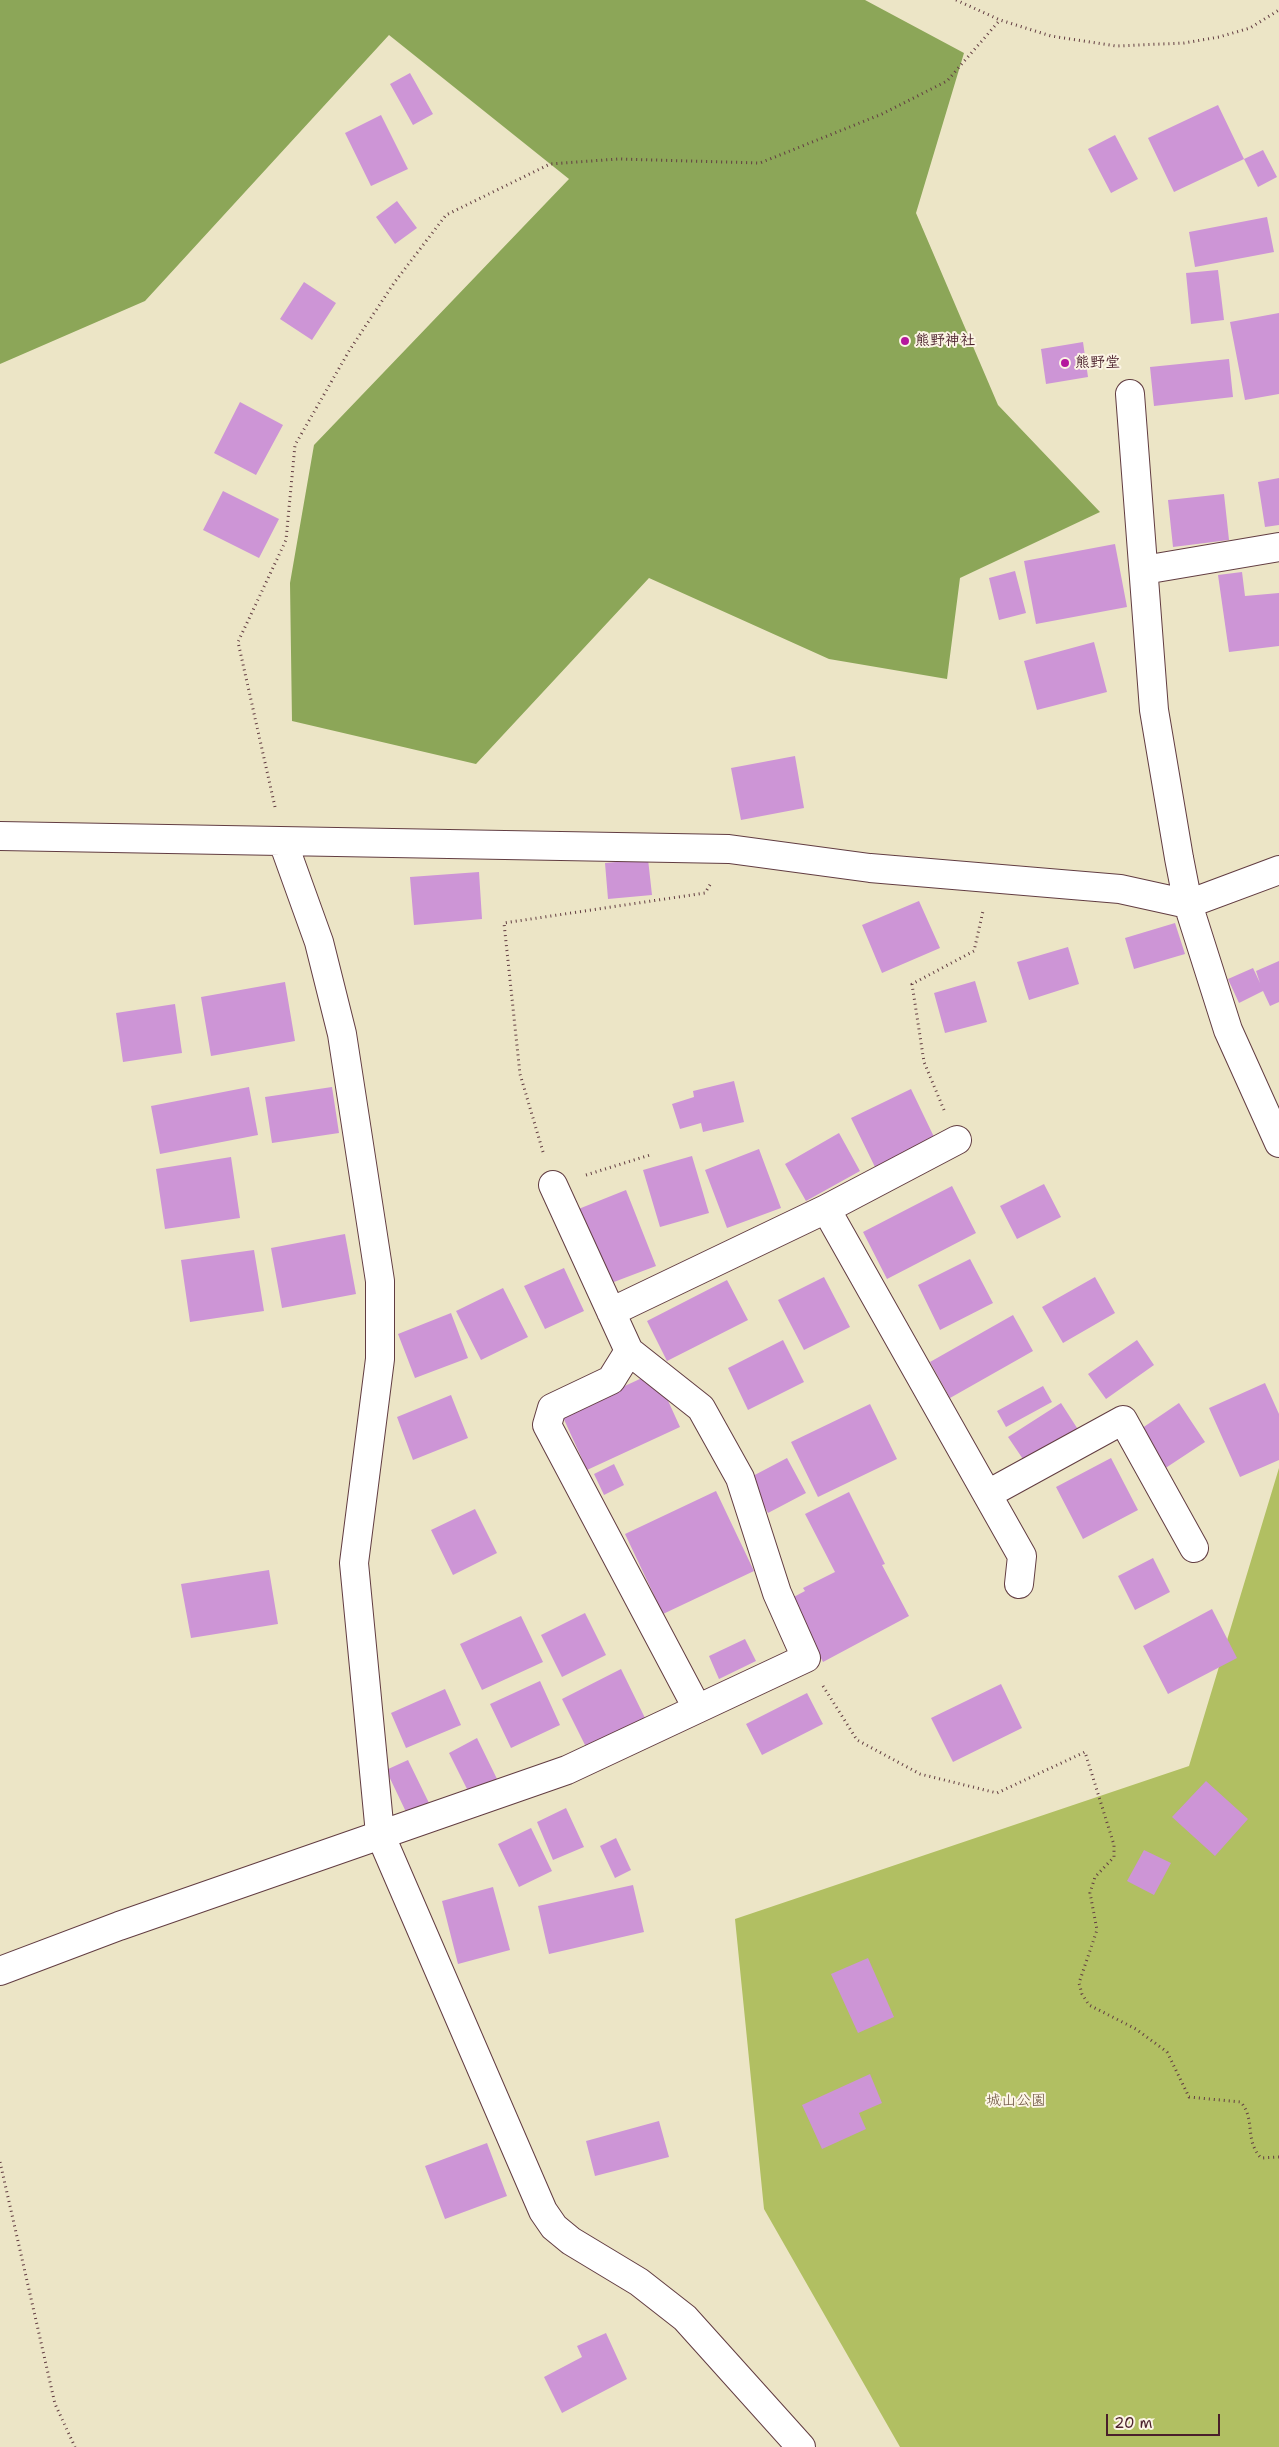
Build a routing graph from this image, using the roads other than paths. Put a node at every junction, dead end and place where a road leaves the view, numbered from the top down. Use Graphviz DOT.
graph roads {
  1 [pos="1130,394"];
  2 [pos="1279,547"];
  3 [pos="1144,570"];
  4 [pos="0,836"];
  5 [pos="283,842"];
  6 [pos="1279,870"];
  7 [pos="1188,904"];
  8 [pos="957,1140"];
  9 [pos="1279,1143"];
  10 [pos="553,1185"];
  11 [pos="826,1208"];
  12 [pos="611,1312"];
  13 [pos="629,1351"];
  14 [pos="988,1494"];
  15 [pos="1194,1548"];
  16 [pos="1019,1584"];
  17 [pos="697,1708"];
  18 [pos="380,1834"];
  19 [pos="0,1971"];
  20 [pos="801,2447"];
  1 -- 3 [label="street"];
  2 -- 3 [label="street"];
  3 -- 7 [label="street"];
  4 -- 5 [label="street"];
  5 -- 7 [label="street"];
  5 -- 18 [label="street"];
  6 -- 7 [label="street"];
  7 -- 9 [label="street"];
  8 -- 11 [label="street"];
  10 -- 12 [label="street"];
  11 -- 12 [label="street"];
  11 -- 14 [label="street"];
  12 -- 13 [label="street"];
  13 -- 17 [label="street"];
  13 -- 17 [label="street"];
  14 -- 15 [label="street"];
  14 -- 16 [label="street"];
  17 -- 18 [label="street"];
  18 -- 19 [label="street"];
  18 -- 20 [label="street"];
}
